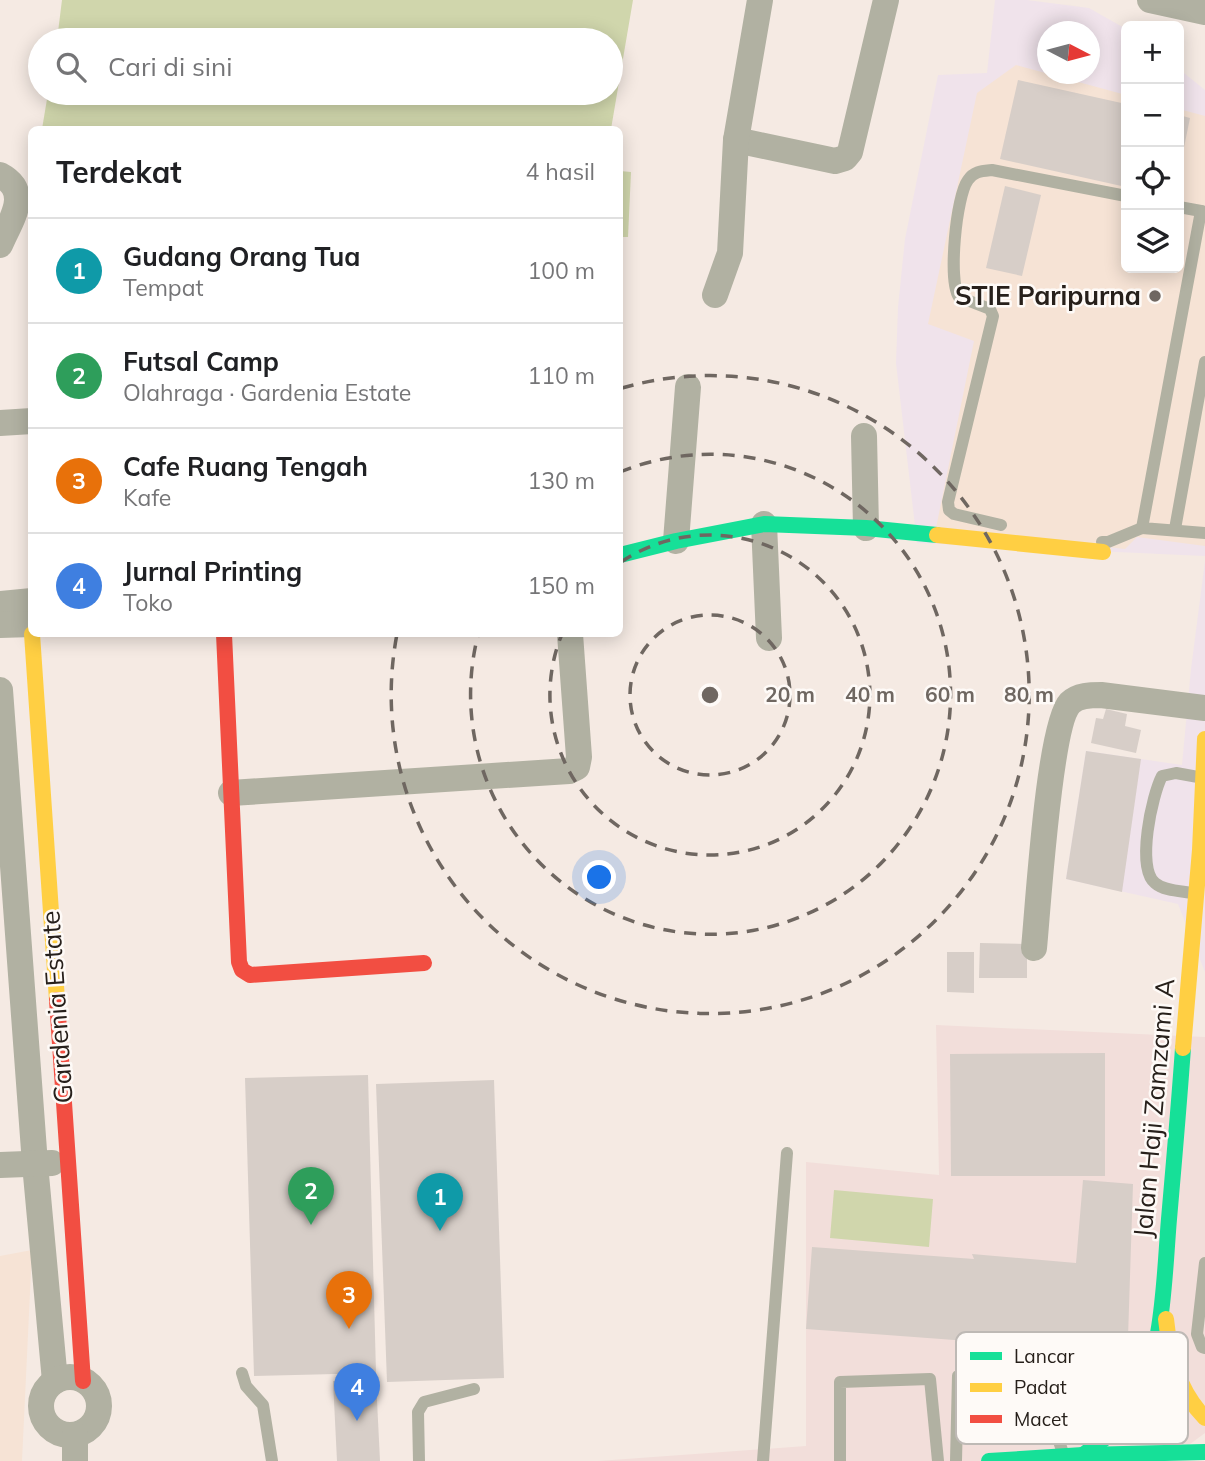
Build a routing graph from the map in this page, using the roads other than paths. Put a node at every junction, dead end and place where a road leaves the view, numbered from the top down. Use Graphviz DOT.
graph roads {
  1 [pos="760,0"];
  2 [pos="886,0"];
  3 [pos="1150,0"];
  4 [pos="1205,12"];
  5 [pos="736,140"];
  6 [pos="0,175"];
  7 [pos="1121,195"];
  8 [pos="1184,208"];
  9 [pos="1203,211"];
  10 [pos="0,244"];
  11 [pos="715,295"];
  12 [pos="1205,362"];
  13 [pos="688,387"];
  14 [pos="28,421"];
  15 [pos="0,423"];
  16 [pos="864,436"];
  17 [pos="764,524"];
  18 [pos="866,528"];
  19 [pos="1142,528"];
  20 [pos="1175,530"];
  21 [pos="1205,533"];
  22 [pos="676,541"];
  23 [pos="1103,552"];
  24 [pos="623,554"];
  25 [pos="0,604"];
  26 [pos="28,611"];
  27 [pos="28,613"];
  28 [pos="0,625"];
  29 [pos="32,637"];
  30 [pos="223,637"];
  31 [pos="570,637"];
  32 [pos="769,638"];
  33 [pos="0,690"];
  34 [pos="1205,708"];
  35 [pos="1205,739"];
  36 [pos="1203,778"];
  37 [pos="231,793"];
  38 [pos="1196,894"];
  39 [pos="1034,948"];
  40 [pos="424,963"];
  41 [pos="787,1153"];
  42 [pos="68,1162"];
  43 [pos="35,1164"];
  44 [pos="0,1165"];
  45 [pos="1205,1264"];
  46 [pos="1163,1292"];
  47 [pos="1156,1332"];
  48 [pos="1166,1332"];
  49 [pos="1205,1348"];
  50 [pos="242,1373"];
  51 [pos="55,1381"];
  52 [pos="83,1381"];
  53 [pos="474,1389"];
  54 [pos="1188,1400"];
  55 [pos="1205,1418"];
  56 [pos="75,1435"];
  57 [pos="1098,1444"];
  58 [pos="1205,1452"];
  59 [pos="1083,1455"];
  60 [pos="1136,1457"];
  61 [pos="1065,1459"];
  62 [pos="75,1461"];
  63 [pos="272,1461"];
  64 [pos="419,1461"];
  65 [pos="764,1461"];
  66 [pos="840,1461"];
  67 [pos="938,1461"];
  68 [pos="989,1461"];
  1 -- 5 [label="street"];
  2 -- 5 [label="street"];
  3 -- 4 [label="street"];
  5 -- 11 [label="street"];
  6 -- 10 [label="street"];
  7 -- 19 [label="lane"];
  8 -- 9 [label="lane"];
  9 -- 19 [label="lane"];
  12 -- 20 [label="lane"];
  13 -- 22 [label="street"];
  14 -- 15 [label="street"];
  16 -- 18 [label="street"];
  17 -- 18 [label="main road"];
  17 -- 22 [label="main road"];
  17 -- 32 [label="street"];
  18 -- 23 [label="main road"];
  19 -- 20 [label="lane"];
  20 -- 21 [label="lane"];
  22 -- 24 [label="main road"];
  25 -- 26 [label="street"];
  27 -- 28 [label="street"];
  29 -- 42 [label="main road, Gardenia Estate"];
  30 -- 37 [label="main road"];
  31 -- 37 [label="street"];
  33 -- 43 [label="street, Gardenia Estate"];
  34 -- 39 [label="street"];
  35 -- 36 [label="main road, Jalan Haji Zamzami A"];
  36 -- 38 [label="main road, Jalan Haji Zamzami A"];
  36 -- 38 [label="lane"];
  37 -- 40 [label="main road"];
  38 -- 46 [label="main road, Jalan Haji Zamzami A"];
  41 -- 65 [label="lane"];
  42 -- 43 [label="street"];
  42 -- 52 [label="main road, Gardenia Estate"];
  43 -- 44 [label="street"];
  43 -- 51 [label="street, Gardenia Estate"];
  45 -- 49 [label="lane"];
  46 -- 47 [label="main road, Jalan Haji Zamzami A"];
  46 -- 48 [label="main road"];
  50 -- 63 [label="lane"];
  51 -- 52 [label="street"];
  51 -- 56 [label="street"];
  52 -- 56 [label="street"];
  53 -- 64 [label="lane"];
  54 -- 55 [label="main road"];
  56 -- 62 [label="street"];
  57 -- 59 [label="main road, Jalan Haji Zamzami A"];
  58 -- 60 [label="main road"];
  59 -- 60 [label="main road"];
  59 -- 61 [label="main road"];
  61 -- 68 [label="main road"];
  66 -- 67 [label="lane"];
}
